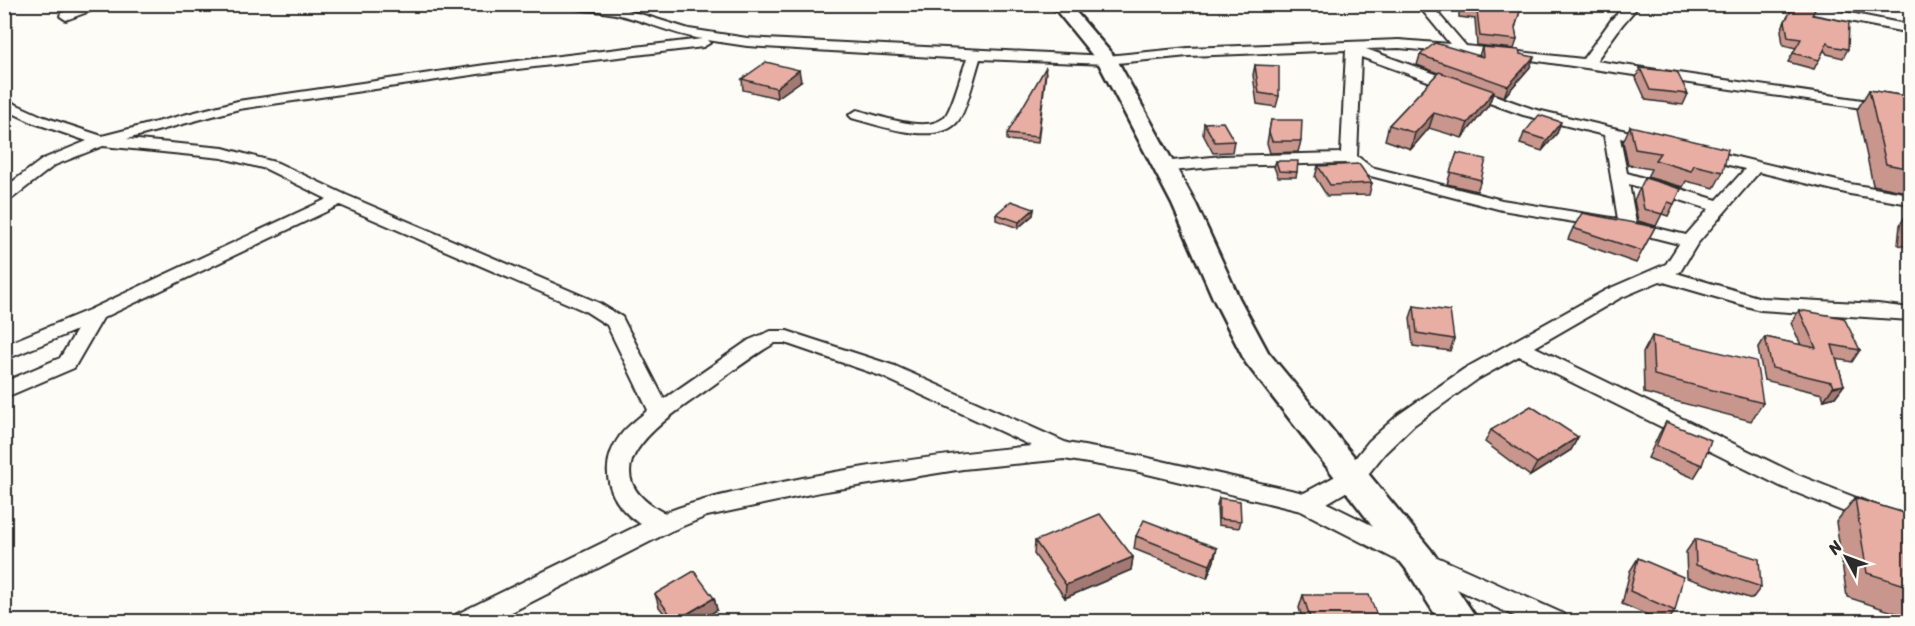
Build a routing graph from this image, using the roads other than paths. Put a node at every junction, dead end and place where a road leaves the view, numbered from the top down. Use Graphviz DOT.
graph roads {
  1 [pos="103,4"];
  2 [pos="573,4"];
  3 [pos="1059,4"];
  4 [pos="1423,4"];
  5 [pos="1634,4"];
  6 [pos="1783,4"];
  7 [pos="66,16"];
  8 [pos="1911,29"];
  9 [pos="747,42"];
  10 [pos="1339,46"];
  11 [pos="1354,50"];
  12 [pos="1462,50"];
  13 [pos="975,55"];
  14 [pos="1107,60"];
  15 [pos="1587,64"];
  16 [pos="4,103"];
  17 [pos="1911,111"];
  18 [pos="857,115"];
  19 [pos="1611,132"];
  20 [pos="101,141"];
  21 [pos="1349,158"];
  22 [pos="1162,166"];
  23 [pos="1756,166"];
  24 [pos="1618,176"];
  25 [pos="4,196"];
  26 [pos="340,199"];
  27 [pos="1911,199"];
  28 [pos="1722,207"];
  29 [pos="1628,226"];
  30 [pos="1690,242"];
  31 [pos="1658,274"];
  32 [pos="96,314"];
  33 [pos="1911,314"];
  34 [pos="1518,348"];
  35 [pos="4,353"];
  36 [pos="4,391"];
  37 [pos="660,412"];
  38 [pos="1064,451"];
  39 [pos="1353,477"];
  40 [pos="1306,503"];
  41 [pos="662,524"];
  42 [pos="1911,529"];
  43 [pos="1419,560"];
  44 [pos="466,621"];
  45 [pos="1461,621"];
  46 [pos="1555,621"];
  1 -- 7 [label="street"];
  2 -- 9 [label="street"];
  3 -- 14 [label="street"];
  4 -- 12 [label="street"];
  5 -- 15 [label="street"];
  6 -- 8 [label="street"];
  9 -- 13 [label="street"];
  9 -- 20 [label="street"];
  10 -- 11 [label="street"];
  10 -- 12 [label="street"];
  10 -- 14 [label="street"];
  11 -- 19 [label="street"];
  11 -- 21 [label="street"];
  12 -- 15 [label="street"];
  13 -- 14 [label="street"];
  13 -- 18 [label="street"];
  14 -- 22 [label="street"];
  15 -- 17 [label="street"];
  16 -- 20 [label="street"];
  19 -- 23 [label="street"];
  19 -- 24 [label="street"];
  20 -- 25 [label="street"];
  20 -- 26 [label="street"];
  21 -- 22 [label="street"];
  21 -- 29 [label="street"];
  22 -- 39 [label="street"];
  23 -- 27 [label="street"];
  23 -- 28 [label="street"];
  24 -- 28 [label="street"];
  24 -- 29 [label="street"];
  26 -- 32 [label="street"];
  26 -- 37 [label="street"];
  28 -- 30 [label="street"];
  29 -- 30 [label="street"];
  30 -- 31 [label="street"];
  31 -- 33 [label="street"];
  31 -- 34 [label="street"];
  32 -- 35 [label="street"];
  32 -- 36 [label="street"];
  34 -- 39 [label="street"];
  34 -- 42 [label="street"];
  37 -- 38 [label="street"];
  37 -- 41 [label="street"];
  38 -- 40 [label="street"];
  38 -- 41 [label="street"];
  39 -- 40 [label="street"];
  39 -- 43 [label="street"];
  40 -- 43 [label="street"];
  41 -- 44 [label="street"];
  43 -- 45 [label="street"];
  43 -- 46 [label="street"];
}
